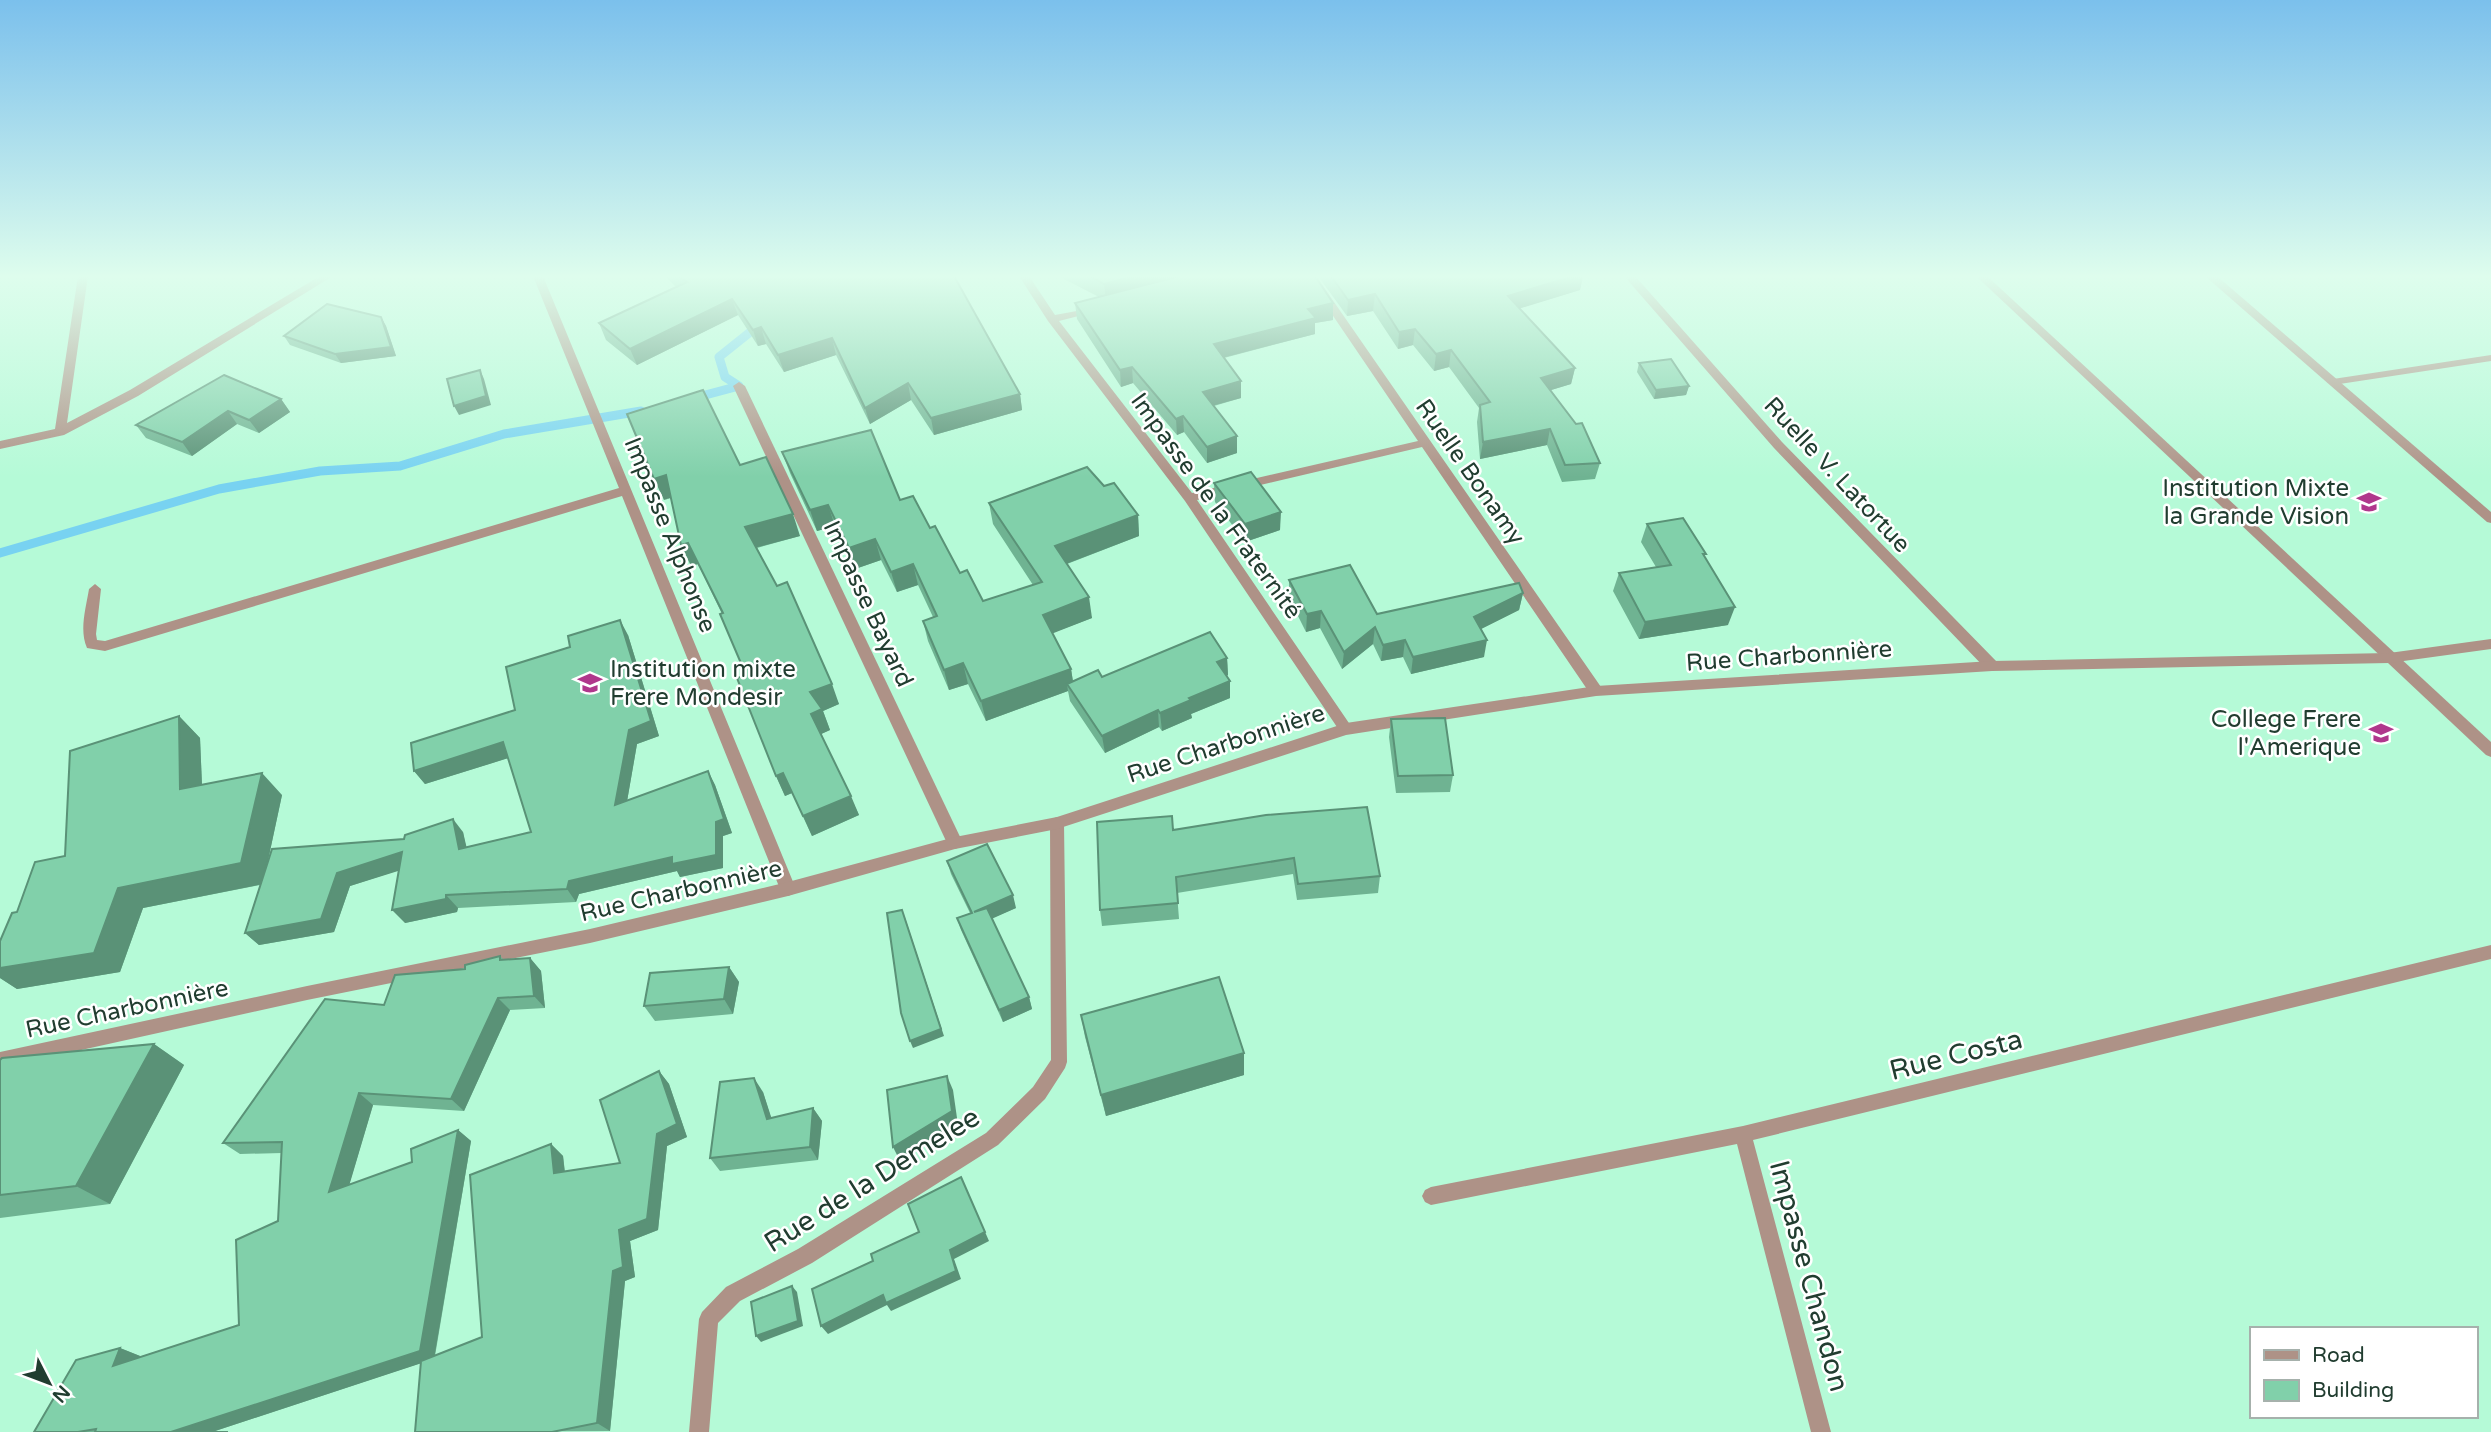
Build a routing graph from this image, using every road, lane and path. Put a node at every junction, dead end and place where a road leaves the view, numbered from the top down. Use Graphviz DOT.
graph roads {
  1 [pos="73,343"];
  2 [pos="217,343"];
  3 [pos="566,343"];
  4 [pos="1070,343"];
  5 [pos="1356,343"];
  6 [pos="1688,343"];
  7 [pos="2052,343"];
  8 [pos="2288,343"];
  9 [pos="2491,358"];
  10 [pos="2333,382"];
  11 [pos="739,386"];
  12 [pos="60,432"];
  13 [pos="1424,443"];
  14 [pos="0,445"];
  15 [pos="627,490"];
  16 [pos="1189,498"];
  17 [pos="2491,519"];
  18 [pos="95,589"];
  19 [pos="2491,644"];
  20 [pos="2389,658"];
  21 [pos="1992,666"];
  22 [pos="1596,691"];
  23 [pos="1346,729"];
  24 [pos="2491,751"];
  25 [pos="1057,823"];
  26 [pos="955,843"];
  27 [pos="788,890"];
  28 [pos="2491,952"];
  29 [pos="0,1060"];
  30 [pos="1743,1134"];
  31 [pos="1432,1196"];
  32 [pos="699,1432"];
  33 [pos="1821,1432"];
  1 -- 12 [label="street"];
  2 -- 12 [label="street"];
  3 -- 15 [label="street, Impasse Alphonse"];
  4 -- 16 [label="street, Impasse de la Fraternité"];
  5 -- 13 [label="street, Ruelle Bonamy"];
  6 -- 21 [label="street, Ruelle V. Latortue"];
  7 -- 20 [label="street"];
  8 -- 10 [label="street"];
  9 -- 10 [label="street"];
  10 -- 17 [label="street"];
  11 -- 26 [label="street, Impasse Bayard"];
  12 -- 14 [label="street"];
  13 -- 16 [label="street"];
  13 -- 22 [label="street, Ruelle Bonamy"];
  15 -- 18 [label="street"];
  15 -- 27 [label="street, Impasse Alphonse"];
  16 -- 23 [label="street, Impasse de la Fraternité"];
  19 -- 20 [label="street, Rue Charbonnière"];
  20 -- 21 [label="street, Rue Charbonnière"];
  20 -- 24 [label="street"];
  21 -- 22 [label="street, Rue Charbonnière"];
  22 -- 23 [label="street, Rue Charbonnière"];
  23 -- 25 [label="street, Rue Charbonnière"];
  25 -- 26 [label="street, Rue Charbonnière"];
  25 -- 32 [label="street, Rue de la Demelee"];
  26 -- 27 [label="street, Rue Charbonnière"];
  27 -- 29 [label="street, Rue Charbonnière"];
  28 -- 30 [label="street, Rue Costa"];
  30 -- 31 [label="street, Rue Costa"];
  30 -- 33 [label="street, Impasse Chandon"];
}
